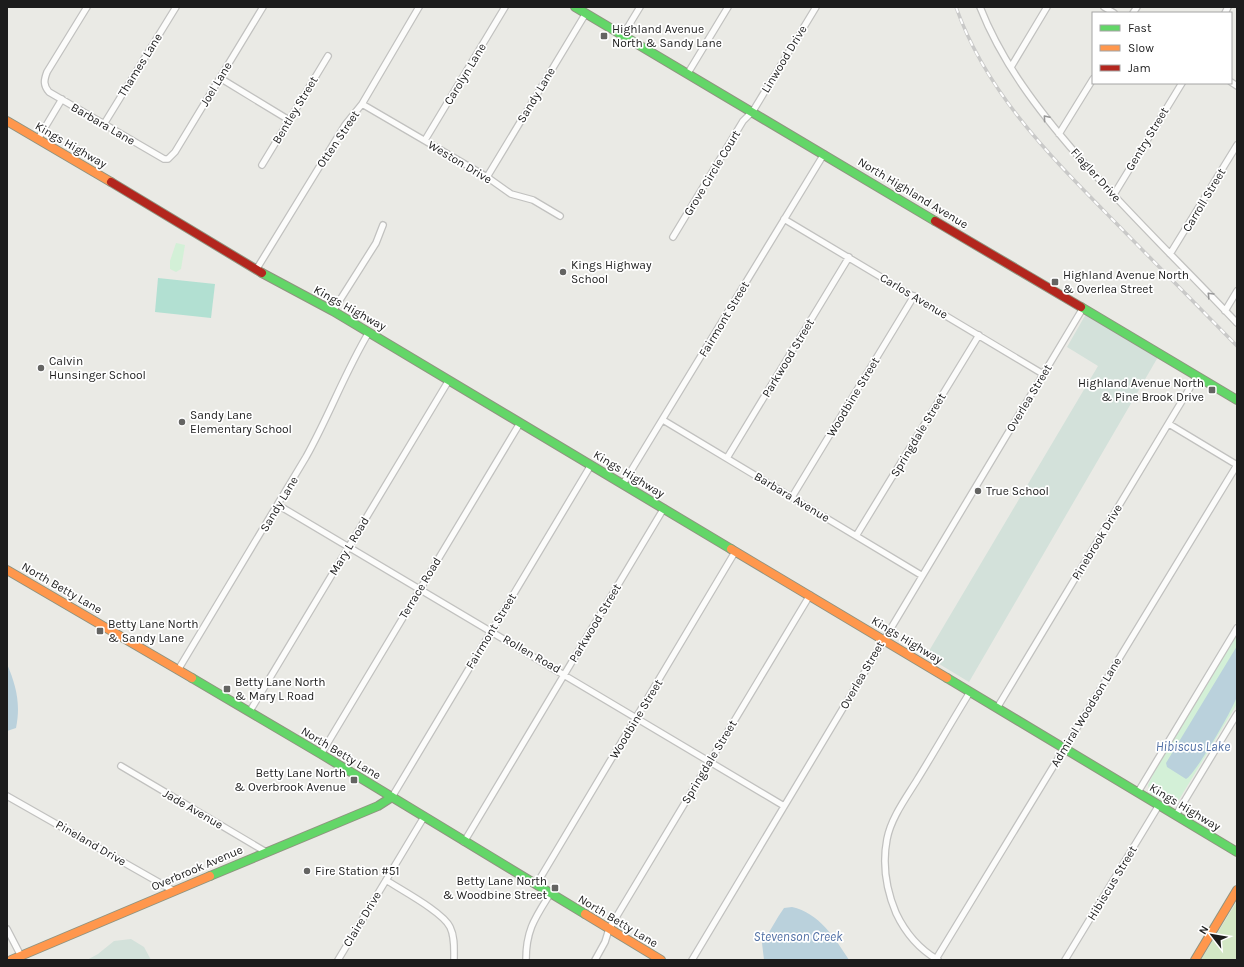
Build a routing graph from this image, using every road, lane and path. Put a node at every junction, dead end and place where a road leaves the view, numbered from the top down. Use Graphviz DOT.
graph roads {
  1 [pos="86,7"];
  2 [pos="176,7"];
  3 [pos="263,7"];
  4 [pos="419,7"];
  5 [pos="505,7"];
  6 [pos="575,7"];
  7 [pos="640,7"];
  8 [pos="728,7"];
  9 [pos="816,7"];
  10 [pos="980,7"];
  11 [pos="1047,7"];
  12 [pos="586,13"];
  13 [pos="623,35"];
  14 [pos="328,56"];
  15 [pos="1011,67"];
  16 [pos="688,73"];
  17 [pos="220,78"];
  18 [pos="1092,81"];
  19 [pos="1181,84"];
  20 [pos="62,99"];
  21 [pos="362,104"];
  22 [pos="753,111"];
  23 [pos="289,120"];
  24 [pos="7,121"];
  25 [pos="104,124"];
  26 [pos="1059,134"];
  27 [pos="38,139"];
  28 [pos="424,140"];
  29 [pos="1237,145"];
  30 [pos="824,154"];
  31 [pos="168,159"];
  32 [pos="262,165"];
  33 [pos="487,177"];
  34 [pos="1113,196"];
  35 [pos="560,216"];
  36 [pos="784,219"];
  37 [pos="383,225"];
  38 [pos="673,237"];
  39 [pos="1170,254"];
  40 [pos="849,257"];
  41 [pos="256,270"];
  42 [pos="1237,292"];
  43 [pos="914,296"];
  44 [pos="1083,308"];
  45 [pos="333,311"];
  46 [pos="1225,311"];
  47 [pos="1237,323"];
  48 [pos="369,332"];
  49 [pos="979,335"];
  50 [pos="1043,374"];
  51 [pos="1197,376"];
  52 [pos="448,380"];
  53 [pos="1237,400"];
  54 [pos="662,420"];
  55 [pos="520,423"];
  56 [pos="1169,424"];
  57 [pos="727,458"];
  58 [pos="591,465"];
  59 [pos="1237,465"];
  60 [pos="623,484"];
  61 [pos="792,497"];
  62 [pos="278,505"];
  63 [pos="664,508"];
  64 [pos="856,536"];
  65 [pos="349,547"];
  66 [pos="736,552"];
  67 [pos="7,570"];
  68 [pos="921,575"];
  69 [pos="420,589"];
  70 [pos="810,596"];
  71 [pos="1237,628"];
  72 [pos="491,631"];
  73 [pos="883,639"];
  74 [pos="178,670"];
  75 [pos="564,674"];
  76 [pos="970,692"];
  77 [pos="997,708"];
  78 [pos="250,712"];
  79 [pos="1237,714"];
  80 [pos="636,718"];
  81 [pos="1065,747"];
  82 [pos="321,754"];
  83 [pos="709,761"];
  84 [pos="120,766"];
  85 [pos="1138,792"];
  86 [pos="7,796"];
  87 [pos="392,797"];
  88 [pos="1159,805"];
  89 [pos="784,806"];
  90 [pos="1176,815"];
  91 [pos="424,817"];
  92 [pos="464,842"];
  93 [pos="266,852"];
  94 [pos="1237,852"];
  95 [pos="386,880"];
  96 [pos="536,885"];
  97 [pos="1237,890"];
  98 [pos="174,891"];
  99 [pos="550,894"];
  100 [pos="7,929"];
  101 [pos="609,929"];
  102 [pos="21,956"];
  103 [pos="937,959"];
  104 [pos="11,960"];
  105 [pos="338,960"];
  106 [pos="454,960"];
  107 [pos="526,960"];
  108 [pos="595,960"];
  109 [pos="661,960"];
  110 [pos="692,960"];
  111 [pos="1065,960"];
  112 [pos="1195,960"];
  1 -- 20 [label="street, Barbara Lane"];
  2 -- 25 [label="street, Thames Lane"];
  3 -- 17 [label="street, Joel Lane"];
  4 -- 21 [label="street, Otten Street"];
  5 -- 28 [label="street, Carolyn Lane"];
  6 -- 12 [label="street, North Highland Avenue"];
  7 -- 13 [label="street"];
  8 -- 16 [label="street"];
  9 -- 22 [label="street, Linwood Drive"];
  10 -- 15 [label="street, Flagler Drive"];
  11 -- 15 [label="street"];
  12 -- 13 [label="street, North Highland Avenue"];
  12 -- 33 [label="street, Sandy Lane"];
  13 -- 16 [label="street, North Highland Avenue"];
  14 -- 23 [label="street, Bentley Street"];
  26 -- 15 [label="street, Flagler Drive, one-way"];
  16 -- 22 [label="street, North Highland Avenue"];
  17 -- 23 [label="street"];
  17 -- 31 [label="street, Joel Lane"];
  18 -- 26 [label="street"];
  19 -- 34 [label="street, Gentry Street"];
  20 -- 25 [label="street, Barbara Lane"];
  20 -- 27 [label="street"];
  21 -- 28 [label="street, Weston Drive"];
  21 -- 41 [label="street, Otten Street"];
  22 -- 30 [label="street, North Highland Avenue"];
  22 -- 38 [label="street, Grove Circle Court"];
  23 -- 32 [label="street, Bentley Street"];
  24 -- 27 [label="street, Kings Highway"];
  25 -- 31 [label="street, Barbara Lane"];
  26 -- 34 [label="street, Flagler Drive"];
  27 -- 41 [label="street, Kings Highway"];
  28 -- 33 [label="street, Weston Drive"];
  29 -- 39 [label="street, Carroll Street"];
  30 -- 36 [label="street, Fairmont Street"];
  30 -- 44 [label="street, North Highland Avenue"];
  33 -- 35 [label="street, Weston Drive"];
  34 -- 39 [label="street, Flagler Drive"];
  36 -- 40 [label="street, Carlos Avenue"];
  36 -- 54 [label="street, Fairmont Street"];
  37 -- 45 [label="street"];
  46 -- 39 [label="street, Flagler Drive, one-way"];
  40 -- 43 [label="street, Carlos Avenue"];
  40 -- 57 [label="street, Parkwood Street"];
  41 -- 45 [label="street, Kings Highway"];
  42 -- 46 [label="street"];
  43 -- 49 [label="street, Carlos Avenue"];
  43 -- 61 [label="street, Woodbine Street"];
  44 -- 50 [label="street, Overlea Street"];
  44 -- 51 [label="street, North Highland Avenue"];
  45 -- 48 [label="street, Kings Highway"];
  46 -- 47 [label="street, Flagler Drive"];
  48 -- 52 [label="street, Kings Highway"];
  48 -- 62 [label="street, Sandy Lane"];
  49 -- 50 [label="street, Carlos Avenue"];
  49 -- 64 [label="street, Springdale Street"];
  50 -- 68 [label="street, Overlea Street"];
  51 -- 53 [label="street, North Highland Avenue"];
  51 -- 56 [label="street, Pinebrook Drive"];
  52 -- 55 [label="street, Kings Highway"];
  52 -- 65 [label="street, Mary L Road"];
  54 -- 57 [label="street, Barbara Avenue"];
  54 -- 60 [label="street, Fairmont Street"];
  55 -- 58 [label="street, Kings Highway"];
  55 -- 69 [label="street, Terrace Road"];
  56 -- 59 [label="street"];
  56 -- 77 [label="street, Pinebrook Drive"];
  57 -- 61 [label="street, Barbara Avenue"];
  58 -- 60 [label="street, Kings Highway"];
  58 -- 72 [label="street, Fairmont Street"];
  59 -- 81 [label="street, Admiral Woodson Lane"];
  60 -- 63 [label="street, Kings Highway"];
  61 -- 64 [label="street, Barbara Avenue"];
  62 -- 65 [label="street, Rollen Road"];
  62 -- 74 [label="street, Sandy Lane"];
  63 -- 66 [label="street, Kings Highway"];
  63 -- 75 [label="street, Parkwood Street"];
  64 -- 68 [label="street, Barbara Avenue"];
  65 -- 69 [label="street, Rollen Road"];
  65 -- 78 [label="street, Mary L Road"];
  66 -- 70 [label="street, Kings Highway"];
  66 -- 80 [label="street, Woodbine Street"];
  67 -- 74 [label="street, North Betty Lane"];
  68 -- 73 [label="street, Overlea Street"];
  69 -- 72 [label="street, Rollen Road"];
  69 -- 82 [label="street, Terrace Road"];
  70 -- 73 [label="street, Kings Highway"];
  70 -- 83 [label="street, Springdale Street"];
  71 -- 85 [label="street"];
  72 -- 75 [label="street, Rollen Road"];
  72 -- 87 [label="street, Fairmont Street"];
  73 -- 76 [label="street, Kings Highway"];
  73 -- 89 [label="street, Overlea Street"];
  74 -- 78 [label="street, North Betty Lane"];
  75 -- 80 [label="street, Rollen Road"];
  75 -- 92 [label="street, Parkwood Street"];
  76 -- 77 [label="street, Kings Highway"];
  76 -- 103 [label="street"];
  77 -- 81 [label="street, Kings Highway"];
  78 -- 82 [label="street, North Betty Lane"];
  79 -- 90 [label="street"];
  80 -- 83 [label="street, Rollen Road"];
  80 -- 96 [label="street, Woodbine Street"];
  81 -- 85 [label="street, Kings Highway"];
  81 -- 103 [label="street, Admiral Woodson Lane"];
  82 -- 87 [label="street, North Betty Lane"];
  83 -- 89 [label="street, Rollen Road"];
  83 -- 101 [label="street, Springdale Street"];
  84 -- 93 [label="street, Jade Avenue"];
  85 -- 88 [label="street, Kings Highway"];
  86 -- 98 [label="street, Pineland Drive"];
  87 -- 91 [label="street, North Betty Lane"];
  87 -- 93 [label="street, Overbrook Avenue"];
  88 -- 90 [label="street, Kings Highway"];
  88 -- 111 [label="street, Hibiscus Street"];
  89 -- 110 [label="street, Overlea Street"];
  90 -- 94 [label="street, Kings Highway"];
  91 -- 92 [label="street, North Betty Lane"];
  91 -- 95 [label="street, Claire Drive"];
  92 -- 96 [label="street, North Betty Lane"];
  93 -- 98 [label="street, Overbrook Avenue"];
  95 -- 105 [label="street, Claire Drive"];
  95 -- 106 [label="street"];
  96 -- 99 [label="street, North Betty Lane"];
  97 -- 112 [label="street"];
  98 -- 102 [label="street, Overbrook Avenue"];
  99 -- 101 [label="street, North Betty Lane"];
  99 -- 107 [label="street"];
  100 -- 102 [label="street"];
  101 -- 108 [label="street, Springdale Street"];
  101 -- 109 [label="street, North Betty Lane"];
  102 -- 104 [label="street, Overbrook Avenue"];
}
